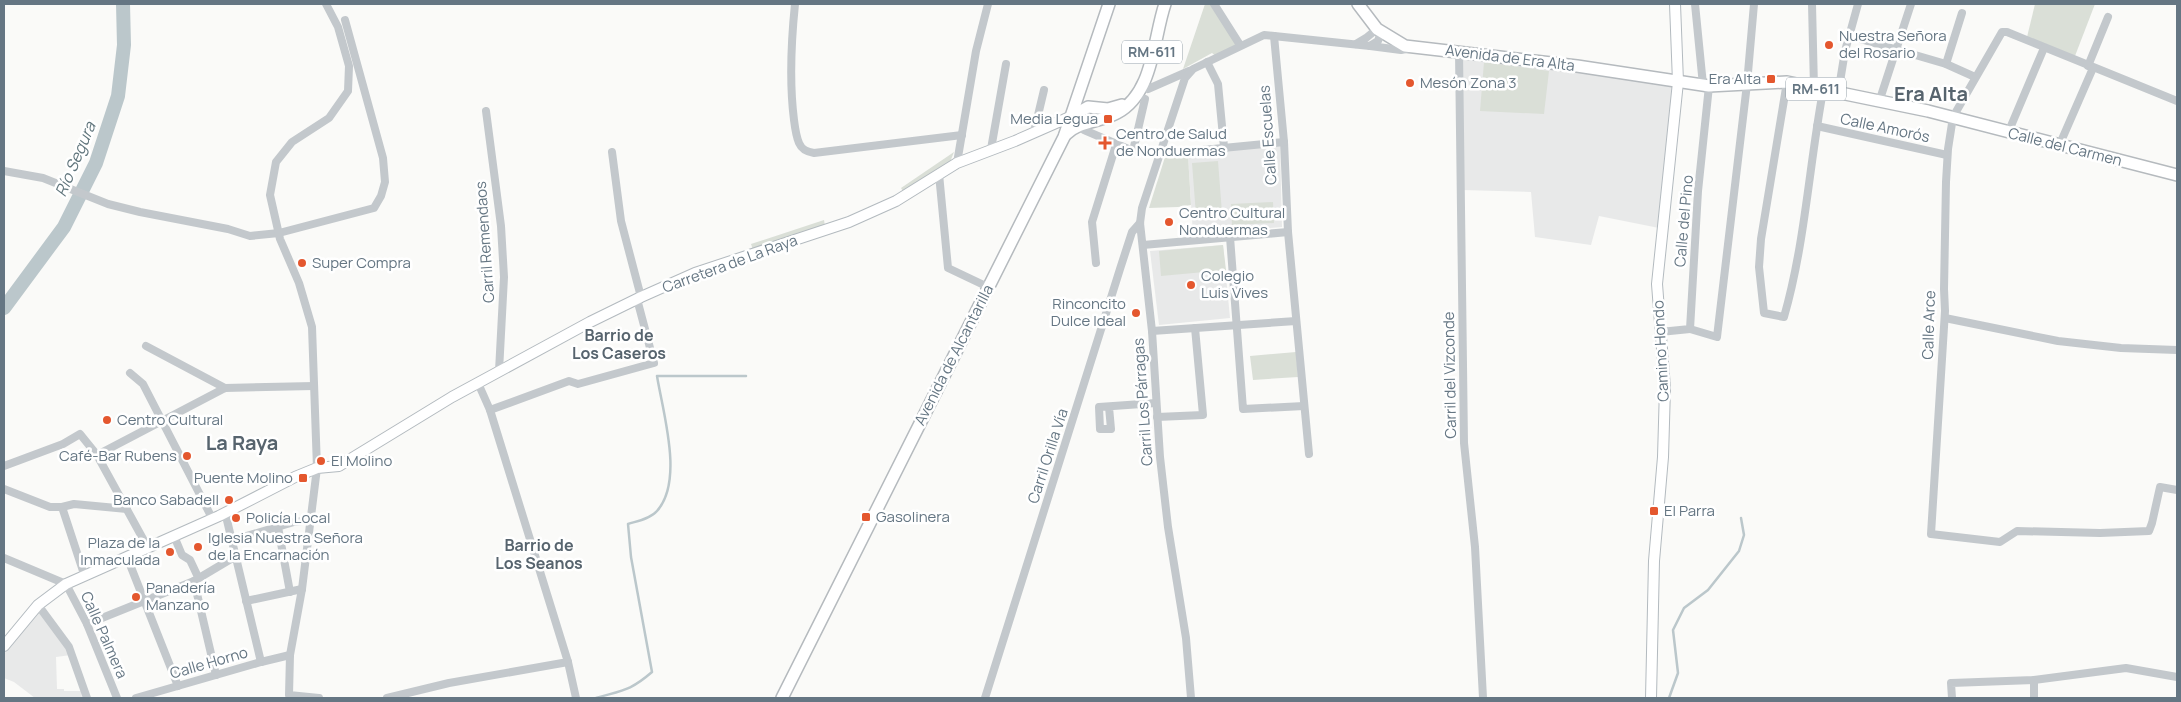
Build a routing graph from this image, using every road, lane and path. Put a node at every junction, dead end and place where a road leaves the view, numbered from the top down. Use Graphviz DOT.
graph roads {
  1 [pos="326,4"];
  2 [pos="795,4"];
  3 [pos="988,4"];
  4 [pos="1109,4"];
  5 [pos="1165,4"];
  6 [pos="1214,4"];
  7 [pos="1358,4"];
  8 [pos="1675,4"];
  9 [pos="1694,4"];
  10 [pos="1754,4"];
  11 [pos="1812,4"];
  12 [pos="1858,4"];
  13 [pos="1910,4"];
  14 [pos="1962,13"];
  15 [pos="2108,17"];
  16 [pos="345,20"];
  17 [pos="1379,31"];
  18 [pos="1274,36"];
  19 [pos="1850,36"];
  20 [pos="1356,44"];
  21 [pos="1240,45"];
  22 [pos="1370,46"];
  23 [pos="1414,48"];
  24 [pos="2044,48"];
  25 [pos="1897,49"];
  26 [pos="1459,52"];
  27 [pos="1207,62"];
  28 [pos="1006,64"];
  29 [pos="1946,64"];
  30 [pos="2091,67"];
  31 [pos="1193,69"];
  32 [pos="1975,77"];
  33 [pos="1678,82"];
  34 [pos="1787,82"];
  35 [pos="1747,84"];
  36 [pos="1083,85"];
  37 [pos="1706,85"];
  38 [pos="1148,89"];
  39 [pos="1819,89"];
  40 [pos="1044,90"];
  41 [pos="1838,94"];
  42 [pos="1139,99"];
  43 [pos="2177,101"];
  44 [pos="1879,102"];
  45 [pos="1092,107"];
  46 [pos="486,111"];
  47 [pos="1952,117"];
  48 [pos="1074,121"];
  49 [pos="1090,121"];
  50 [pos="1817,126"];
  51 [pos="1034,132"];
  52 [pos="2008,133"];
  53 [pos="962,135"];
  54 [pos="1284,142"];
  55 [pos="1116,145"];
  56 [pos="2059,146"];
  57 [pos="1224,147"];
  58 [pos="991,148"];
  59 [pos="612,152"];
  60 [pos="1161,154"];
  61 [pos="1947,155"];
  62 [pos="957,163"];
  63 [pos="4,171"];
  64 [pos="939,174"];
  65 [pos="2177,175"];
  66 [pos="1140,223"];
  67 [pos="1288,232"];
  68 [pos="279,233"];
  69 [pos="1230,237"];
  70 [pos="1143,245"];
  71 [pos="1096,263"];
  72 [pos="988,287"];
  73 [pos="639,298"];
  74 [pos="1944,318"];
  75 [pos="1296,322"];
  76 [pos="1237,326"];
  77 [pos="1195,328"];
  78 [pos="1690,329"];
  79 [pos="1152,331"];
  80 [pos="1660,332"];
  81 [pos="146,346"];
  82 [pos="2177,350"];
  83 [pos="500,371"];
  84 [pos="130,373"];
  85 [pos="478,383"];
  86 [pos="314,386"];
  87 [pos="225,388"];
  88 [pos="1156,403"];
  89 [pos="1304,406"];
  90 [pos="1109,407"];
  91 [pos="490,410"];
  92 [pos="1157,417"];
  93 [pos="162,421"];
  94 [pos="1309,454"];
  95 [pos="96,455"];
  96 [pos="4,466"];
  97 [pos="317,468"];
  98 [pos="4,489"];
  99 [pos="2177,490"];
  100 [pos="62,507"];
  101 [pos="127,509"];
  102 [pos="225,512"];
  103 [pos="212,518"];
  104 [pos="312,520"];
  105 [pos="278,527"];
  106 [pos="174,536"];
  107 [pos="233,540"];
  108 [pos="148,548"];
  109 [pos="236,556"];
  110 [pos="127,557"];
  111 [pos="4,558"];
  112 [pos="84,574"];
  113 [pos="196,579"];
  114 [pos="66,584"];
  115 [pos="302,590"];
  116 [pos="290,592"];
  117 [pos="145,601"];
  118 [pos="246,601"];
  119 [pos="38,605"];
  120 [pos="87,624"];
  121 [pos="4,646"];
  122 [pos="290,655"];
  123 [pos="261,662"];
  124 [pos="568,662"];
  125 [pos="216,675"];
  126 [pos="2177,676"];
  127 [pos="2034,680"];
  128 [pos="178,686"];
  129 [pos="87,698"];
  130 [pos="117,698"];
  131 [pos="136,698"];
  132 [pos="320,698"];
  133 [pos="387,698"];
  134 [pos="576,698"];
  135 [pos="782,698"];
  136 [pos="985,698"];
  137 [pos="1191,698"];
  138 [pos="1483,698"];
  139 [pos="1651,698"];
  140 [pos="1952,698"];
  141 [pos="2034,698"];
  1 -- 68 [label="street"];
  2 -- 53 [label="street"];
  3 -- 53 [label="street"];
  4 -- 36 [label="main road, Avenida de Alcantarilla"];
  5 -- 42 [label="main road, RM-611"];
  6 -- 21 [label="street"];
  7 -- 17 [label="main road, Avenida de Era Alta / RM-611"];
  8 -- 33 [label="main road, Camino Hondo"];
  9 -- 37 [label="street, Calle del Pino"];
  10 -- 35 [label="street"];
  11 -- 39 [label="street"];
  12 -- 19 [label="street"];
  13 -- 25 [label="street"];
  14 -- 29 [label="street"];
  15 -- 30 [label="street"];
  16 -- 68 [label="street"];
  17 -- 20 [label="street"];
  17 -- 22 [label="street"];
  17 -- 23 [label="main road, Avenida de Era Alta / RM-611"];
  18 -- 20 [label="street"];
  18 -- 21 [label="street"];
  18 -- 54 [label="street, Calle Escuelas"];
  19 -- 25 [label="street"];
  19 -- 41 [label="street"];
  20 -- 22 [label="street"];
  21 -- 27 [label="street"];
  22 -- 23 [label="street"];
  23 -- 26 [label="main road, Avenida de Era Alta / RM-611"];
  24 -- 30 [label="street"];
  24 -- 32 [label="street"];
  24 -- 52 [label="street"];
  25 -- 29 [label="street"];
  25 -- 44 [label="street"];
  26 -- 33 [label="main road, Avenida de Era Alta / RM-611"];
  26 -- 138 [label="street, Carril del Vizconde"];
  27 -- 31 [label="street"];
  27 -- 57 [label="street"];
  28 -- 58 [label="street"];
  29 -- 32 [label="street"];
  30 -- 43 [label="street"];
  30 -- 56 [label="street"];
  31 -- 38 [label="street"];
  31 -- 60 [label="street, Carril Los Párragas"];
  32 -- 47 [label="street"];
  33 -- 37 [label="main road, RM-611"];
  33 -- 80 [label="main road, Camino Hondo"];
  34 -- 35 [label="main road, RM-611"];
  34 -- 39 [label="main road, RM-611"];
  34 -- 50 [label="street"];
  35 -- 37 [label="main road, RM-611"];
  35 -- 78 [label="street"];
  36 -- 45 [label="main road"];
  36 -- 48 [label="main road, Avenida de Alcantarilla"];
  37 -- 78 [label="street, Calle del Pino"];
  39 -- 41 [label="main road, RM-611"];
  39 -- 50 [label="street"];
  40 -- 51 [label="street"];
  41 -- 44 [label="main road, RM-611"];
  42 -- 45 [label="main road"];
  42 -- 49 [label="main road, RM-611"];
  42 -- 55 [label="street"];
  44 -- 47 [label="main road, RM-611"];
  45 -- 48 [label="main road"];
  45 -- 49 [label="street"];
  46 -- 83 [label="street, Carril Remendaos"];
  47 -- 52 [label="main road, Calle del Carmen / RM-611"];
  47 -- 61 [label="street, Calle Arce"];
  48 -- 49 [label="main road"];
  48 -- 51 [label="main road, Carretera de La Raya"];
  48 -- 55 [label="street"];
  48 -- 72 [label="main road, Avenida de Alcantarilla"];
  50 -- 61 [label="street, Calle Amorós"];
  51 -- 58 [label="main road, Carretera de La Raya"];
  52 -- 56 [label="main road, Calle del Carmen / RM-611"];
  53 -- 62 [label="street"];
  54 -- 57 [label="street"];
  54 -- 67 [label="street, Calle Escuelas"];
  55 -- 71 [label="street"];
  56 -- 65 [label="main road, Calle del Carmen / RM-611"];
  57 -- 60 [label="street"];
  58 -- 62 [label="main road, Carretera de La Raya"];
  59 -- 73 [label="street"];
  60 -- 66 [label="street, Carril Los Párragas"];
  61 -- 74 [label="street, Calle Arce"];
  62 -- 64 [label="main road, Carretera de La Raya"];
  63 -- 68 [label="street"];
  64 -- 72 [label="street"];
  64 -- 73 [label="main road, Carretera de La Raya"];
  66 -- 70 [label="street, Carril Los Párragas"];
  66 -- 136 [label="street, Carril Orilla Vía"];
  67 -- 69 [label="street"];
  67 -- 75 [label="street, Calle Escuelas"];
  68 -- 86 [label="street"];
  69 -- 70 [label="street"];
  69 -- 76 [label="street"];
  70 -- 79 [label="street, Carril Los Párragas"];
  72 -- 135 [label="main road, Avenida de Alcantarilla"];
  73 -- 83 [label="main road, Carretera de La Raya"];
  73 -- 91 [label="street"];
  74 -- 82 [label="street"];
  74 -- 99 [label="street, Calle Arce"];
  75 -- 76 [label="street"];
  75 -- 89 [label="street, Calle Escuelas"];
  76 -- 77 [label="street"];
  76 -- 89 [label="street"];
  77 -- 79 [label="street"];
  77 -- 92 [label="street"];
  78 -- 80 [label="street"];
  79 -- 88 [label="street, Carril Los Párragas"];
  80 -- 139 [label="main road, Camino Hondo"];
  81 -- 87 [label="street"];
  83 -- 85 [label="main road, Carretera de La Raya"];
  84 -- 93 [label="street"];
  85 -- 91 [label="street"];
  85 -- 97 [label="main road, Carretera de La Raya"];
  86 -- 87 [label="street"];
  86 -- 97 [label="street"];
  87 -- 93 [label="street"];
  88 -- 90 [label="street"];
  88 -- 92 [label="street, Carril Los Párragas"];
  89 -- 94 [label="street, Calle Escuelas"];
  91 -- 124 [label="street"];
  92 -- 137 [label="street, Carril Los Párragas"];
  93 -- 95 [label="street"];
  93 -- 103 [label="street"];
  95 -- 96 [label="street"];
  95 -- 101 [label="street"];
  97 -- 102 [label="main road, Carretera de La Raya"];
  97 -- 104 [label="street"];
  98 -- 100 [label="street"];
  100 -- 101 [label="street"];
  100 -- 112 [label="street"];
  101 -- 108 [label="street"];
  102 -- 103 [label="main road, Carretera de La Raya"];
  102 -- 107 [label="street"];
  103 -- 106 [label="main road, Carretera de La Raya"];
  104 -- 105 [label="street"];
  104 -- 115 [label="street"];
  105 -- 107 [label="street"];
  105 -- 116 [label="street"];
  106 -- 108 [label="main road, Carretera de La Raya"];
  106 -- 113 [label="street"];
  107 -- 109 [label="street"];
  108 -- 110 [label="main road, Carretera de La Raya"];
  109 -- 113 [label="street"];
  109 -- 118 [label="street"];
  110 -- 112 [label="main road, Carretera de La Raya"];
  110 -- 117 [label="street"];
  111 -- 114 [label="street"];
  112 -- 114 [label="main road, Carretera de La Raya"];
  113 -- 117 [label="street"];
  113 -- 125 [label="street"];
  114 -- 119 [label="main road, Carretera de La Raya"];
  114 -- 120 [label="street, Calle Palmera"];
  115 -- 116 [label="street"];
  115 -- 122 [label="street"];
  116 -- 118 [label="street"];
  117 -- 120 [label="street"];
  117 -- 128 [label="street"];
  118 -- 123 [label="street"];
  119 -- 121 [label="main road, Carretera de La Raya"];
  119 -- 129 [label="street"];
  120 -- 130 [label="street, Calle Palmera"];
  122 -- 123 [label="street, Calle Horno"];
  122 -- 132 [label="street"];
  123 -- 125 [label="street, Calle Horno"];
  124 -- 133 [label="street"];
  124 -- 134 [label="street"];
  125 -- 128 [label="street, Calle Horno"];
  126 -- 127 [label="street"];
  127 -- 140 [label="street"];
  127 -- 141 [label="street"];
  128 -- 131 [label="street, Calle Horno"];
}
